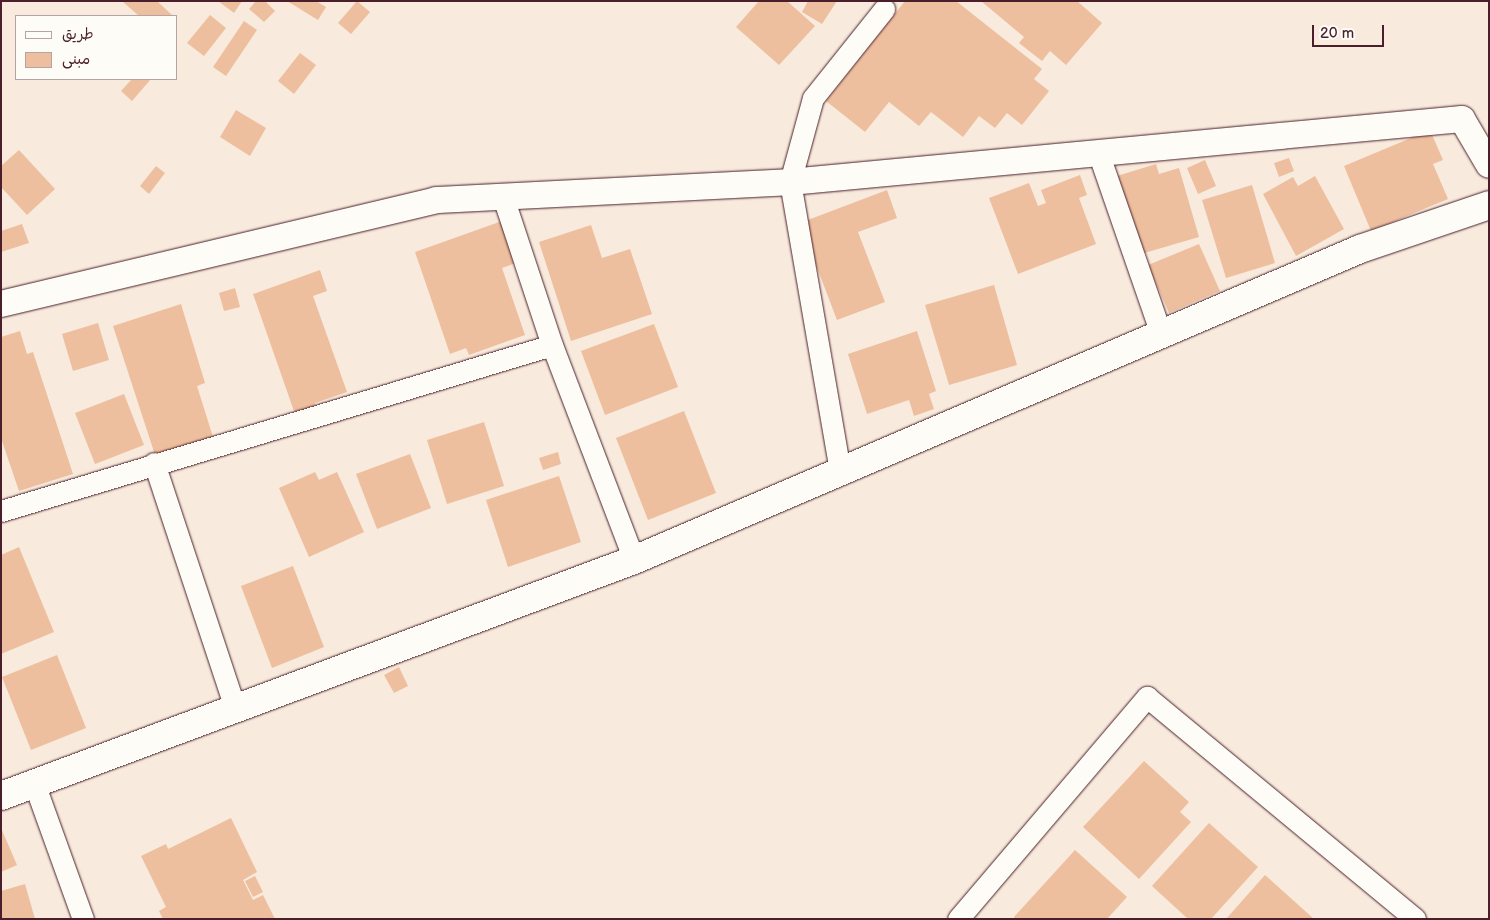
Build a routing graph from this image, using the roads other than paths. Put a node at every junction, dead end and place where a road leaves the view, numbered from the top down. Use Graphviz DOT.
graph roads {
  1 [pos="884,9"];
  2 [pos="1098,152"];
  3 [pos="1489,165"];
  4 [pos="790,182"];
  5 [pos="504,197"];
  6 [pos="1489,205"];
  7 [pos="1,304"];
  8 [pos="1161,334"];
  9 [pos="552,345"];
  10 [pos="154,463"];
  11 [pos="840,471"];
  12 [pos="1,511"];
  13 [pos="634,560"];
  14 [pos="235,708"];
  15 [pos="34,783"];
  16 [pos="1,796"];
  17 [pos="965,917"];
  18 [pos="83,919"];
  19 [pos="1415,919"];
  1 -- 4 [label="street"];
  2 -- 3 [label="street"];
  2 -- 4 [label="street"];
  2 -- 8 [label="street"];
  4 -- 5 [label="street"];
  4 -- 11 [label="street"];
  5 -- 7 [label="street"];
  5 -- 9 [label="street"];
  6 -- 8 [label="main road"];
  8 -- 11 [label="main road"];
  9 -- 10 [label="street"];
  9 -- 13 [label="street"];
  10 -- 12 [label="street"];
  10 -- 14 [label="street"];
  11 -- 13 [label="main road"];
  13 -- 14 [label="main road"];
  14 -- 15 [label="main road"];
  15 -- 16 [label="main road"];
  15 -- 18 [label="street"];
  17 -- 19 [label="street"];
}
